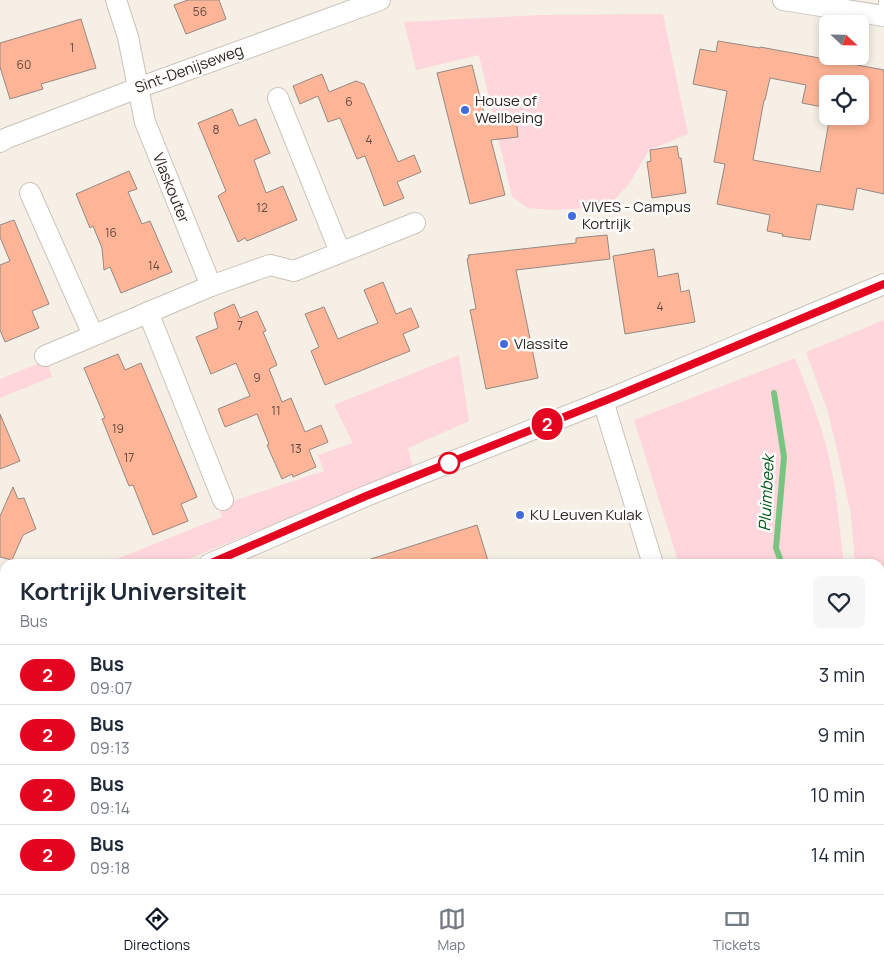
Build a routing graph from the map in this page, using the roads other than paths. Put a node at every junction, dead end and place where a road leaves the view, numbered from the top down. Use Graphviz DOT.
graph roads {
  1 [pos="116,0"];
  2 [pos="380,0"];
  3 [pos="783,0"];
  4 [pos="884,0"];
  5 [pos="884,15"];
  6 [pos="138,88"];
  7 [pos="278,98"];
  8 [pos="0,142"];
  9 [pos="30,193"];
  10 [pos="415,223"];
  11 [pos="340,252"];
  12 [pos="884,284"];
  13 [pos="211,286"];
  14 [pos="148,312"];
  15 [pos="93,335"];
  16 [pos="45,356"];
  17 [pos="603,401"];
  18 [pos="223,500"];
  19 [pos="221,559"];
  20 [pos="651,559"];
  1 -- 6 [label="street, Vlaskouter"];
  2 -- 6 [label="street, Sint-Denijseweg"];
  3 -- 5 [label="street"];
  4 -- 5 [label="lane"];
  6 -- 8 [label="street, Sint-Denijseweg"];
  6 -- 13 [label="street, Vlaskouter"];
  7 -- 11 [label="street"];
  9 -- 15 [label="street"];
  10 -- 11 [label="street"];
  11 -- 13 [label="street"];
  12 -- 17 [label="street"];
  13 -- 14 [label="street"];
  14 -- 15 [label="street"];
  14 -- 18 [label="street"];
  15 -- 16 [label="street"];
  17 -- 19 [label="street"];
  17 -- 20 [label="street"];
}
